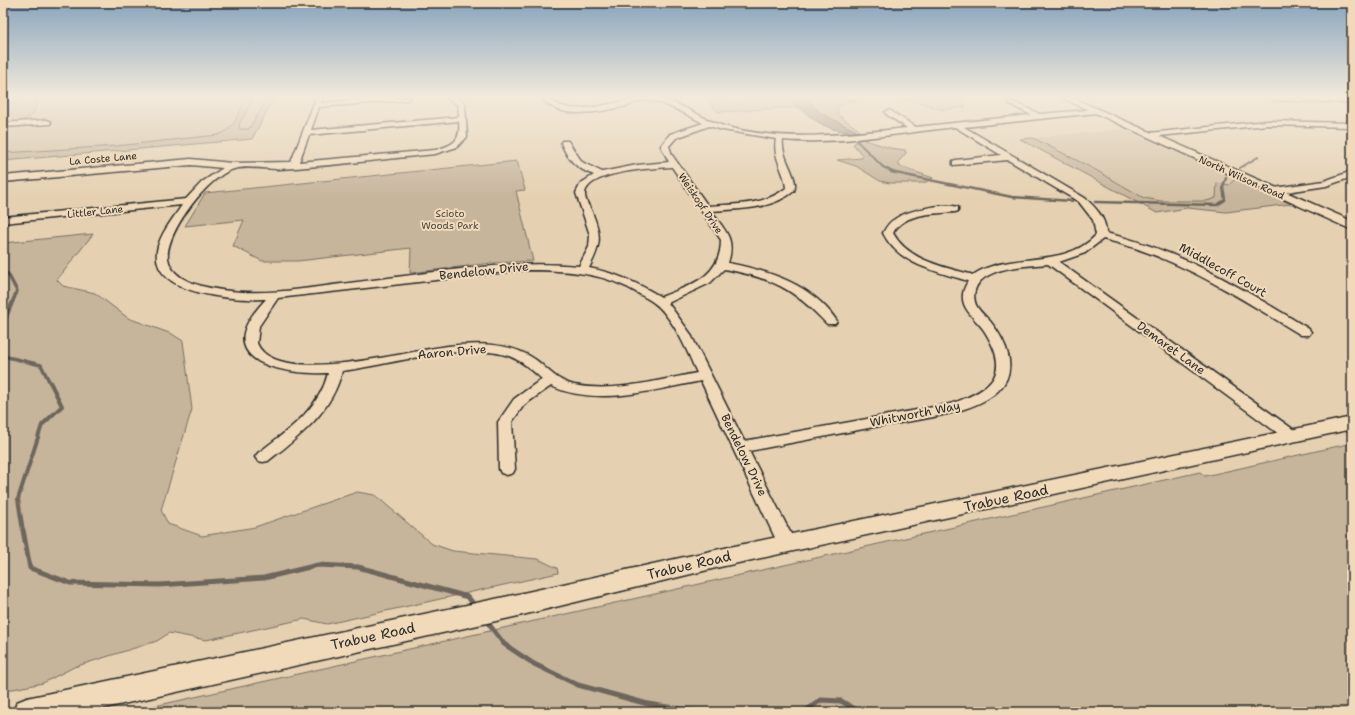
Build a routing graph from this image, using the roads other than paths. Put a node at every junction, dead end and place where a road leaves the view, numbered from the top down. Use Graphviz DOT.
graph roads {
  1 [pos="314,131"];
  2 [pos="463,131"];
  3 [pos="684,131"];
  4 [pos="739,131"];
  5 [pos="892,131"];
  6 [pos="967,131"];
  7 [pos="1143,131"];
  8 [pos="1177,131"];
  9 [pos="306,132"];
  10 [pos="1149,134"];
  11 [pos="780,137"];
  12 [pos="565,143"];
  13 [pos="1010,157"];
  14 [pos="956,163"];
  15 [pos="674,164"];
  16 [pos="294,165"];
  17 [pos="232,166"];
  18 [pos="1352,174"];
  19 [pos="602,175"];
  20 [pos="3,179"];
  21 [pos="1274,191"];
  22 [pos="188,202"];
  23 [pos="706,209"];
  24 [pos="955,209"];
  25 [pos="3,220"];
  26 [pos="1352,226"];
  27 [pos="1100,235"];
  28 [pos="1050,260"];
  29 [pos="723,265"];
  30 [pos="582,270"];
  31 [pos="974,279"];
  32 [pos="274,296"];
  33 [pos="660,302"];
  34 [pos="832,321"];
  35 [pos="1305,332"];
  36 [pos="336,368"];
  37 [pos="706,376"];
  38 [pos="550,380"];
  39 [pos="1352,423"];
  40 [pos="1292,436"];
  41 [pos="740,447"];
  42 [pos="262,457"];
  43 [pos="507,469"];
  44 [pos="787,544"];
  45 [pos="27,712"];
  1 -- 9 [label="street"];
  2 -- 16 [label="street, La Coste Lane"];
  3 -- 15 [label="street, Weiskopf Drive"];
  4 -- 11 [label="street"];
  5 -- 11 [label="street"];
  6 -- 13 [label="street"];
  7 -- 10 [label="main road, North Wilson Road"];
  8 -- 10 [label="street"];
  9 -- 16 [label="street"];
  10 -- 21 [label="main road, North Wilson Road"];
  11 -- 23 [label="street"];
  12 -- 19 [label="street"];
  13 -- 14 [label="street"];
  13 -- 27 [label="street"];
  15 -- 19 [label="street"];
  15 -- 23 [label="street, Weiskopf Drive"];
  16 -- 17 [label="street, La Coste Lane"];
  17 -- 20 [label="street, La Coste Lane"];
  17 -- 22 [label="street, Bendelow Drive"];
  18 -- 21 [label="street"];
  19 -- 30 [label="street"];
  21 -- 26 [label="main road, North Wilson Road"];
  22 -- 25 [label="street, Littler Lane"];
  22 -- 32 [label="street, Bendelow Drive"];
  23 -- 29 [label="street, Weiskopf Drive"];
  24 -- 31 [label="street"];
  27 -- 28 [label="street"];
  27 -- 35 [label="street, Middlecoff Court"];
  28 -- 31 [label="street"];
  28 -- 40 [label="street, Demaret Lane"];
  29 -- 33 [label="street"];
  29 -- 34 [label="street"];
  30 -- 32 [label="street, Bendelow Drive"];
  30 -- 33 [label="street, Bendelow Drive"];
  31 -- 41 [label="street, Whitworth Way"];
  32 -- 36 [label="street, Aaron Drive"];
  33 -- 37 [label="street, Bendelow Drive"];
  36 -- 38 [label="street, Aaron Drive"];
  36 -- 42 [label="street"];
  37 -- 38 [label="street, Aaron Drive"];
  37 -- 41 [label="street, Bendelow Drive"];
  38 -- 43 [label="street"];
  39 -- 40 [label="main road, Trabue Road"];
  40 -- 44 [label="main road, Trabue Road"];
  41 -- 44 [label="street, Bendelow Drive"];
  44 -- 45 [label="main road, Trabue Road"];
}
